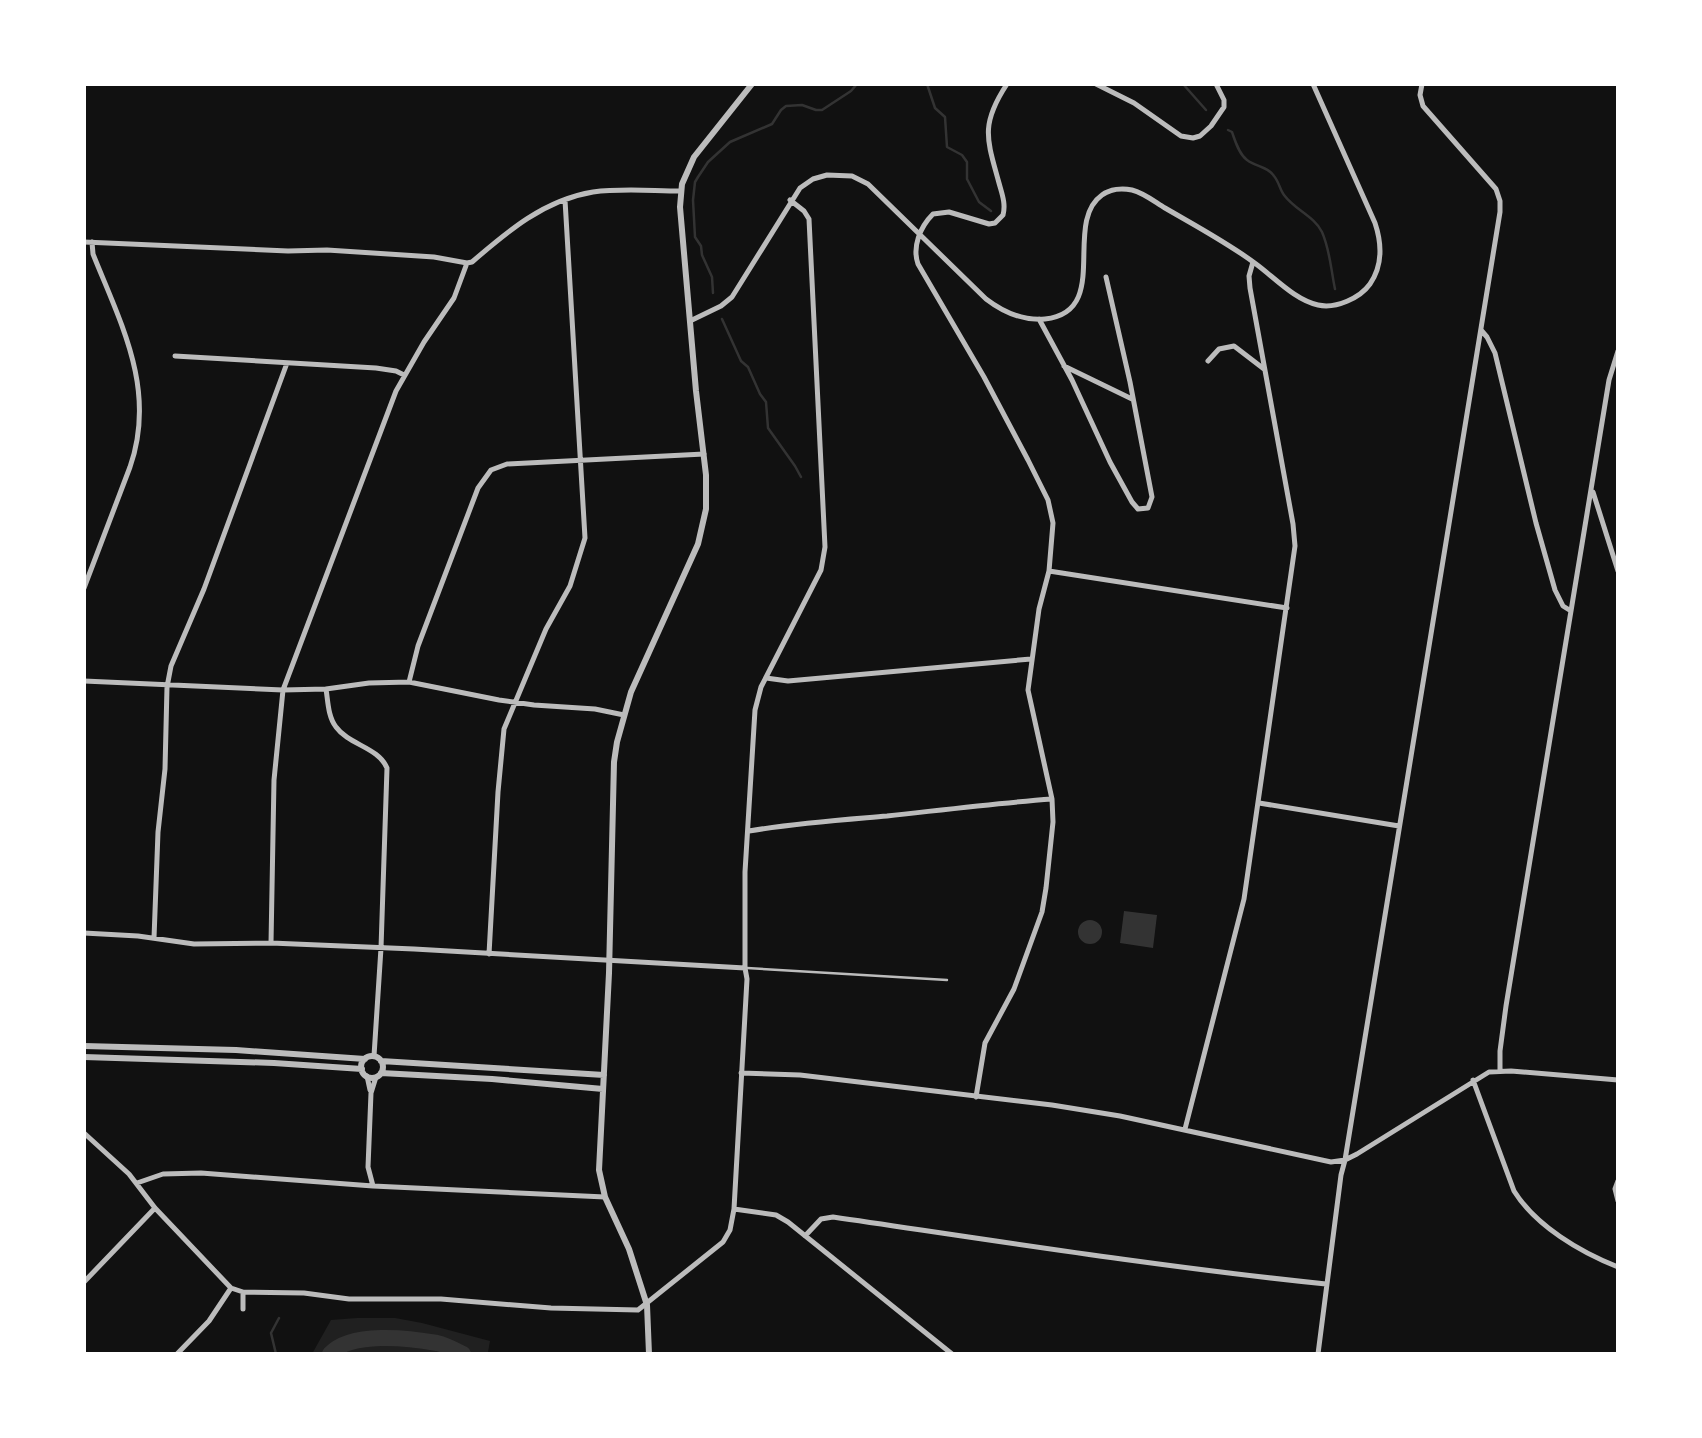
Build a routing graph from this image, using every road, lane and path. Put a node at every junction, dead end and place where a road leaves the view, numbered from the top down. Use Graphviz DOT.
graph roads {
  1 [pos="752,84"];
  2 [pos="1007,84"];
  3 [pos="1096,84"];
  4 [pos="1216,84"];
  5 [pos="1312,84"];
  6 [pos="1422,84"];
  7 [pos="681,191"];
  8 [pos="565,201"];
  9 [pos="790,201"];
  10 [pos="919,235"];
  11 [pos="84,242"];
  12 [pos="92,242"];
  13 [pos="1253,262"];
  14 [pos="467,263"];
  15 [pos="1106,277"];
  16 [pos="1039,319"];
  17 [pos="691,321"];
  18 [pos="1481,330"];
  19 [pos="1618,351"];
  20 [pos="175,356"];
  21 [pos="1208,361"];
  22 [pos="287,363"];
  23 [pos="1063,366"];
  24 [pos="1265,369"];
  25 [pos="404,375"];
  26 [pos="1132,400"];
  27 [pos="704,454"];
  28 [pos="580,460"];
  29 [pos="1592,489"];
  30 [pos="88,564"];
  31 [pos="1049,571"];
  32 [pos="1618,571"];
  33 [pos="84,588"];
  34 [pos="1287,608"];
  35 [pos="1571,611"];
  36 [pos="1031,659"];
  37 [pos="766,678"];
  38 [pos="84,681"];
  39 [pos="409,682"];
  40 [pos="167,687"];
  41 [pos="326,689"];
  42 [pos="283,690"];
  43 [pos="514,702"];
  44 [pos="624,715"];
  45 [pos="1052,799"];
  46 [pos="1259,803"];
  47 [pos="1399,826"];
  48 [pos="748,831"];
  49 [pos="84,933"];
  50 [pos="154,939"];
  51 [pos="271,943"];
  52 [pos="381,948"];
  53 [pos="489,954"];
  54 [pos="609,961"];
  55 [pos="745,968"];
  56 [pos="947,980"];
  57 [pos="84,1046"];
  58 [pos="374,1056"];
  59 [pos="84,1057"];
  60 [pos="365,1059"];
  61 [pos="382,1061"];
  62 [pos="362,1069"];
  63 [pos="1500,1071"];
  64 [pos="741,1073"];
  65 [pos="379,1075"];
  66 [pos="604,1075"];
  67 [pos="367,1076"];
  68 [pos="1473,1080"];
  69 [pos="1618,1080"];
  70 [pos="603,1089"];
  71 [pos="371,1093"];
  72 [pos="976,1097"];
  73 [pos="1185,1129"];
  74 [pos="84,1133"];
  75 [pos="1345,1160"];
  76 [pos="1618,1181"];
  77 [pos="137,1183"];
  78 [pos="373,1186"];
  79 [pos="605,1197"];
  80 [pos="1618,1201"];
  81 [pos="155,1208"];
  82 [pos="734,1209"];
  83 [pos="805,1236"];
  84 [pos="1618,1267"];
  85 [pos="84,1282"];
  86 [pos="1326,1284"];
  87 [pos="231,1288"];
  88 [pos="243,1292"];
  89 [pos="647,1305"];
  90 [pos="243,1309"];
  91 [pos="177,1354"];
  92 [pos="649,1354"];
  93 [pos="952,1354"];
  94 [pos="1318,1354"];
  1 -- 7 [label="street"];
  2 -- 10 [label="street"];
  3 -- 4 [label="street"];
  5 -- 13 [label="street"];
  6 -- 18 [label="street"];
  7 -- 8 [label="street"];
  7 -- 17 [label="street"];
  8 -- 14 [label="street"];
  8 -- 28 [label="street"];
  9 -- 10 [label="street"];
  9 -- 17 [label="street"];
  9 -- 37 [label="street"];
  10 -- 16 [label="street"];
  10 -- 31 [label="street"];
  11 -- 12 [label="street"];
  12 -- 14 [label="street"];
  12 -- 30 [label="street"];
  13 -- 16 [label="street"];
  13 -- 24 [label="street"];
  14 -- 25 [label="street"];
  15 -- 26 [label="street"];
  16 -- 23 [label="street"];
  17 -- 27 [label="street"];
  18 -- 35 [label="street"];
  18 -- 47 [label="street"];
  19 -- 29 [label="street"];
  20 -- 22 [label="street"];
  21 -- 24 [label="street"];
  22 -- 25 [label="street"];
  22 -- 40 [label="street"];
  23 -- 26 [label="street"];
  23 -- 26 [label="street"];
  24 -- 34 [label="street"];
  25 -- 42 [label="street"];
  27 -- 28 [label="street"];
  27 -- 44 [label="street"];
  28 -- 39 [label="street"];
  28 -- 43 [label="street"];
  29 -- 32 [label="street"];
  29 -- 35 [label="street"];
  30 -- 33 [label="street"];
  31 -- 34 [label="street"];
  31 -- 36 [label="street"];
  34 -- 46 [label="street"];
  35 -- 63 [label="street"];
  36 -- 37 [label="street"];
  36 -- 45 [label="street"];
  37 -- 48 [label="street"];
  38 -- 40 [label="street"];
  39 -- 41 [label="street"];
  39 -- 43 [label="street"];
  40 -- 42 [label="street"];
  40 -- 50 [label="street"];
  41 -- 42 [label="street"];
  41 -- 52 [label="street"];
  42 -- 51 [label="street"];
  43 -- 44 [label="street"];
  43 -- 53 [label="street"];
  44 -- 54 [label="street"];
  45 -- 48 [label="street"];
  45 -- 72 [label="street"];
  46 -- 47 [label="street"];
  46 -- 73 [label="street"];
  47 -- 75 [label="street"];
  48 -- 55 [label="street"];
  49 -- 50 [label="street"];
  50 -- 51 [label="street"];
  51 -- 52 [label="street"];
  52 -- 53 [label="street"];
  52 -- 58 [label="street"];
  53 -- 54 [label="street"];
  54 -- 55 [label="street"];
  54 -- 66 [label="street"];
  55 -- 56 [label="lane"];
  55 -- 64 [label="street"];
  57 -- 60 [label="street"];
  58 -- 60 [label="street"];
  58 -- 61 [label="street"];
  59 -- 62 [label="street"];
  60 -- 62 [label="street"];
  61 -- 65 [label="street"];
  61 -- 66 [label="street"];
  62 -- 67 [label="street"];
  63 -- 68 [label="street"];
  63 -- 69 [label="street"];
  64 -- 72 [label="street"];
  64 -- 82 [label="street"];
  65 -- 67 [label="street"];
  65 -- 70 [label="street"];
  65 -- 71 [label="street"];
  66 -- 70 [label="street"];
  67 -- 71 [label="street"];
  68 -- 75 [label="street"];
  68 -- 84 [label="street"];
  70 -- 79 [label="street"];
  71 -- 78 [label="street"];
  72 -- 73 [label="street"];
  73 -- 75 [label="street"];
  74 -- 77 [label="street"];
  75 -- 86 [label="street"];
  76 -- 80 [label="street"];
  77 -- 78 [label="street"];
  77 -- 81 [label="street"];
  78 -- 79 [label="street"];
  79 -- 89 [label="street"];
  81 -- 85 [label="street"];
  81 -- 87 [label="street"];
  82 -- 83 [label="street"];
  82 -- 89 [label="street"];
  83 -- 86 [label="street"];
  83 -- 93 [label="street"];
  86 -- 94 [label="street"];
  87 -- 88 [label="street"];
  87 -- 91 [label="street"];
  88 -- 89 [label="street"];
  88 -- 90 [label="street"];
  89 -- 92 [label="street"];
}
